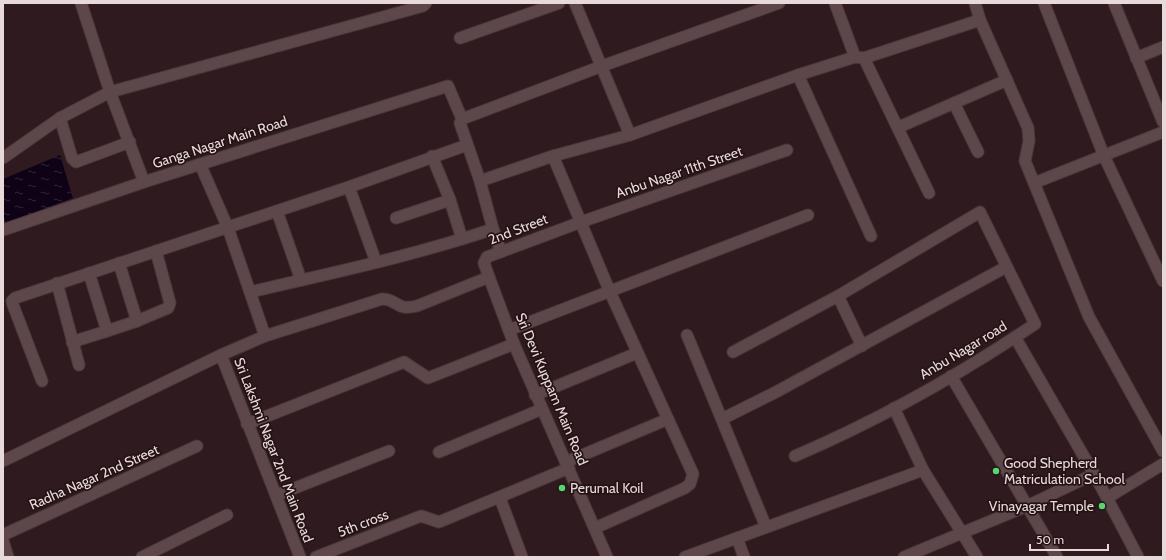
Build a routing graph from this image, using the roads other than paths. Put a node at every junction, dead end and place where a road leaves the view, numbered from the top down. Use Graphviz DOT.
graph roads {
  1 [pos="81,3"];
  2 [pos="426,3"];
  3 [pos="559,3"];
  4 [pos="575,3"];
  5 [pos="779,3"];
  6 [pos="835,3"];
  7 [pos="975,3"];
  8 [pos="1044,3"];
  9 [pos="1114,3"];
  10 [pos="980,20"];
  11 [pos="460,38"];
  12 [pos="1163,47"];
  13 [pos="860,58"];
  14 [pos="1136,58"];
  15 [pos="602,66"];
  16 [pos="798,75"];
  17 [pos="1007,80"];
  18 [pos="110,92"];
  19 [pos="954,103"];
  20 [pos="60,118"];
  21 [pos="462,119"];
  22 [pos="1163,122"];
  23 [pos="899,127"];
  24 [pos="1163,132"];
  25 [pos="630,135"];
  26 [pos="130,142"];
  27 [pos="467,145"];
  28 [pos="787,150"];
  29 [pos="978,152"];
  30 [pos="432,156"];
  31 [pos="553,156"];
  32 [pos="1104,156"];
  33 [pos="3,158"];
  34 [pos="200,164"];
  35 [pos="480,181"];
  36 [pos="144,182"];
  37 [pos="1034,183"];
  38 [pos="349,187"];
  39 [pos="929,192"];
  40 [pos="450,200"];
  41 [pos="277,211"];
  42 [pos="808,215"];
  43 [pos="396,218"];
  44 [pos="581,222"];
  45 [pos="228,228"];
  46 [pos="492,229"];
  47 [pos="3,230"];
  48 [pos="871,236"];
  49 [pos="462,239"];
  50 [pos="156,251"];
  51 [pos="501,252"];
  52 [pos="376,262"];
  53 [pos="119,263"];
  54 [pos="1006,266"];
  55 [pos="89,273"];
  56 [pos="489,277"];
  57 [pos="301,280"];
  58 [pos="1163,281"];
  59 [pos="57,283"];
  60 [pos="250,292"];
  61 [pos="610,292"];
  62 [pos="838,296"];
  63 [pos="137,321"];
  64 [pos="509,330"];
  65 [pos="107,331"];
  66 [pos="266,336"];
  67 [pos="687,336"];
  68 [pos="1015,337"];
  69 [pos="72,342"];
  70 [pos="514,344"];
  71 [pos="862,346"];
  72 [pos="733,352"];
  73 [pos="637,353"];
  74 [pos="220,355"];
  75 [pos="79,365"];
  76 [pos="951,376"];
  77 [pos="42,381"];
  78 [pos="536,395"];
  79 [pos="894,408"];
  80 [pos="542,409"];
  81 [pos="668,419"];
  82 [pos="722,419"];
  83 [pos="247,424"];
  84 [pos="197,446"];
  85 [pos="389,451"];
  86 [pos="1163,451"];
  87 [pos="439,452"];
  88 [pos="795,456"];
  89 [pos="3,461"];
  90 [pos="1163,464"];
  91 [pos="568,465"];
  92 [pos="923,470"];
  93 [pos="1094,474"];
  94 [pos="277,495"];
  95 [pos="500,498"];
  96 [pos="1107,498"];
  97 [pos="1028,506"];
  98 [pos="227,515"];
  99 [pos="766,527"];
  100 [pos="595,528"];
  101 [pos="3,534"];
  102 [pos="962,534"];
  103 [pos="737,538"];
  104 [pos="3,541"];
  105 [pos="910,556"];
  106 [pos="8,557"];
  107 [pos="142,557"];
  108 [pos="300,557"];
  109 [pos="316,557"];
  110 [pos="522,557"];
  111 [pos="607,557"];
  112 [pos="685,557"];
  113 [pos="744,557"];
  114 [pos="977,557"];
  115 [pos="1057,557"];
  116 [pos="1138,557"];
  1 -- 18 [label="street"];
  2 -- 18 [label="street"];
  3 -- 11 [label="street"];
  4 -- 15 [label="street"];
  5 -- 15 [label="street"];
  6 -- 13 [label="street"];
  7 -- 10 [label="street"];
  8 -- 32 [label="street"];
  9 -- 14 [label="street"];
  10 -- 13 [label="street"];
  10 -- 17 [label="street"];
  12 -- 14 [label="street"];
  13 -- 16 [label="street"];
  13 -- 23 [label="street"];
  14 -- 22 [label="street"];
  15 -- 21 [label="street"];
  15 -- 25 [label="street"];
  16 -- 25 [label="street"];
  16 -- 48 [label="street"];
  17 -- 19 [label="street"];
  17 -- 37 [label="street"];
  18 -- 20 [label="street"];
  18 -- 26 [label="street"];
  19 -- 23 [label="street"];
  19 -- 29 [label="street"];
  20 -- 26 [label="street"];
  20 -- 33 [label="street"];
  21 -- 27 [label="street"];
  21 -- 34 [label="street, Ganga Nagar Main Road"];
  23 -- 39 [label="street"];
  24 -- 32 [label="street"];
  25 -- 31 [label="street"];
  26 -- 36 [label="street"];
  27 -- 30 [label="street"];
  27 -- 35 [label="street"];
  28 -- 44 [label="street, Anbu Nagar 11th Street"];
  30 -- 38 [label="street"];
  30 -- 40 [label="street"];
  31 -- 35 [label="street"];
  31 -- 44 [label="street"];
  32 -- 37 [label="street"];
  32 -- 58 [label="street"];
  34 -- 36 [label="street, Ganga Nagar Main Road"];
  34 -- 45 [label="street"];
  35 -- 46 [label="street"];
  36 -- 47 [label="street, Ganga Nagar Main Road"];
  37 -- 86 [label="street"];
  38 -- 41 [label="street"];
  38 -- 52 [label="street"];
  40 -- 43 [label="street"];
  40 -- 49 [label="street"];
  41 -- 45 [label="street"];
  41 -- 57 [label="street"];
  42 -- 61 [label="street"];
  44 -- 51 [label="street, 2nd Street"];
  44 -- 61 [label="street"];
  45 -- 50 [label="street"];
  45 -- 60 [label="street"];
  46 -- 49 [label="street"];
  46 -- 51 [label="street"];
  49 -- 52 [label="street"];
  50 -- 53 [label="street"];
  50 -- 63 [label="street"];
  51 -- 56 [label="street, 2nd Street"];
  52 -- 57 [label="street"];
  53 -- 55 [label="street"];
  53 -- 63 [label="street"];
  54 -- 62 [label="street, Anbu Nagar road"];
  54 -- 68 [label="street, Anbu Nagar road"];
  54 -- 71 [label="street"];
  55 -- 59 [label="street"];
  55 -- 65 [label="street"];
  56 -- 64 [label="street, Sri Devi Kuppam Main Road"];
  56 -- 66 [label="street"];
  57 -- 60 [label="street"];
  59 -- 69 [label="street"];
  59 -- 77 [label="street"];
  60 -- 66 [label="street"];
  61 -- 64 [label="street"];
  61 -- 73 [label="street"];
  62 -- 71 [label="street"];
  62 -- 72 [label="street"];
  63 -- 65 [label="street"];
  64 -- 70 [label="street, Sri Devi Kuppam Main Road"];
  65 -- 69 [label="street"];
  66 -- 74 [label="street"];
  67 -- 82 [label="street"];
  68 -- 76 [label="street, Anbu Nagar road"];
  68 -- 93 [label="street"];
  69 -- 75 [label="street"];
  70 -- 78 [label="street, Sri Devi Kuppam Main Road"];
  70 -- 83 [label="street"];
  71 -- 82 [label="street"];
  73 -- 78 [label="street"];
  73 -- 81 [label="street"];
  74 -- 83 [label="street, Sri Lakshmi Nagar 2nd Main Road"];
  74 -- 89 [label="street"];
  76 -- 79 [label="street, Anbu Nagar road"];
  76 -- 97 [label="street"];
  78 -- 80 [label="street, Sri Devi Kuppam Main Road"];
  79 -- 88 [label="street, Anbu Nagar road"];
  79 -- 92 [label="street"];
  80 -- 87 [label="street"];
  80 -- 91 [label="street, Sri Devi Kuppam Main Road"];
  81 -- 91 [label="street"];
  81 -- 100 [label="street"];
  82 -- 99 [label="street"];
  83 -- 94 [label="street, Sri Lakshmi Nagar 2nd Main Road"];
  84 -- 101 [label="street, Radha Nagar 2nd Street"];
  85 -- 94 [label="street"];
  90 -- 96 [label="street"];
  91 -- 95 [label="street"];
  91 -- 100 [label="street, Sri Devi Kuppam Main Road"];
  92 -- 99 [label="street"];
  92 -- 102 [label="street"];
  93 -- 96 [label="street"];
  93 -- 97 [label="street"];
  94 -- 108 [label="street, Sri Lakshmi Nagar 2nd Main Road"];
  95 -- 109 [label="street, 5th cross"];
  95 -- 110 [label="street"];
  96 -- 116 [label="street"];
  97 -- 102 [label="street"];
  97 -- 115 [label="street"];
  98 -- 107 [label="street"];
  99 -- 103 [label="street"];
  100 -- 111 [label="street, Sri Devi Kuppam Main Road"];
  102 -- 105 [label="street"];
  102 -- 114 [label="street"];
  103 -- 112 [label="street"];
  103 -- 113 [label="street"];
  104 -- 106 [label="street"];
}
